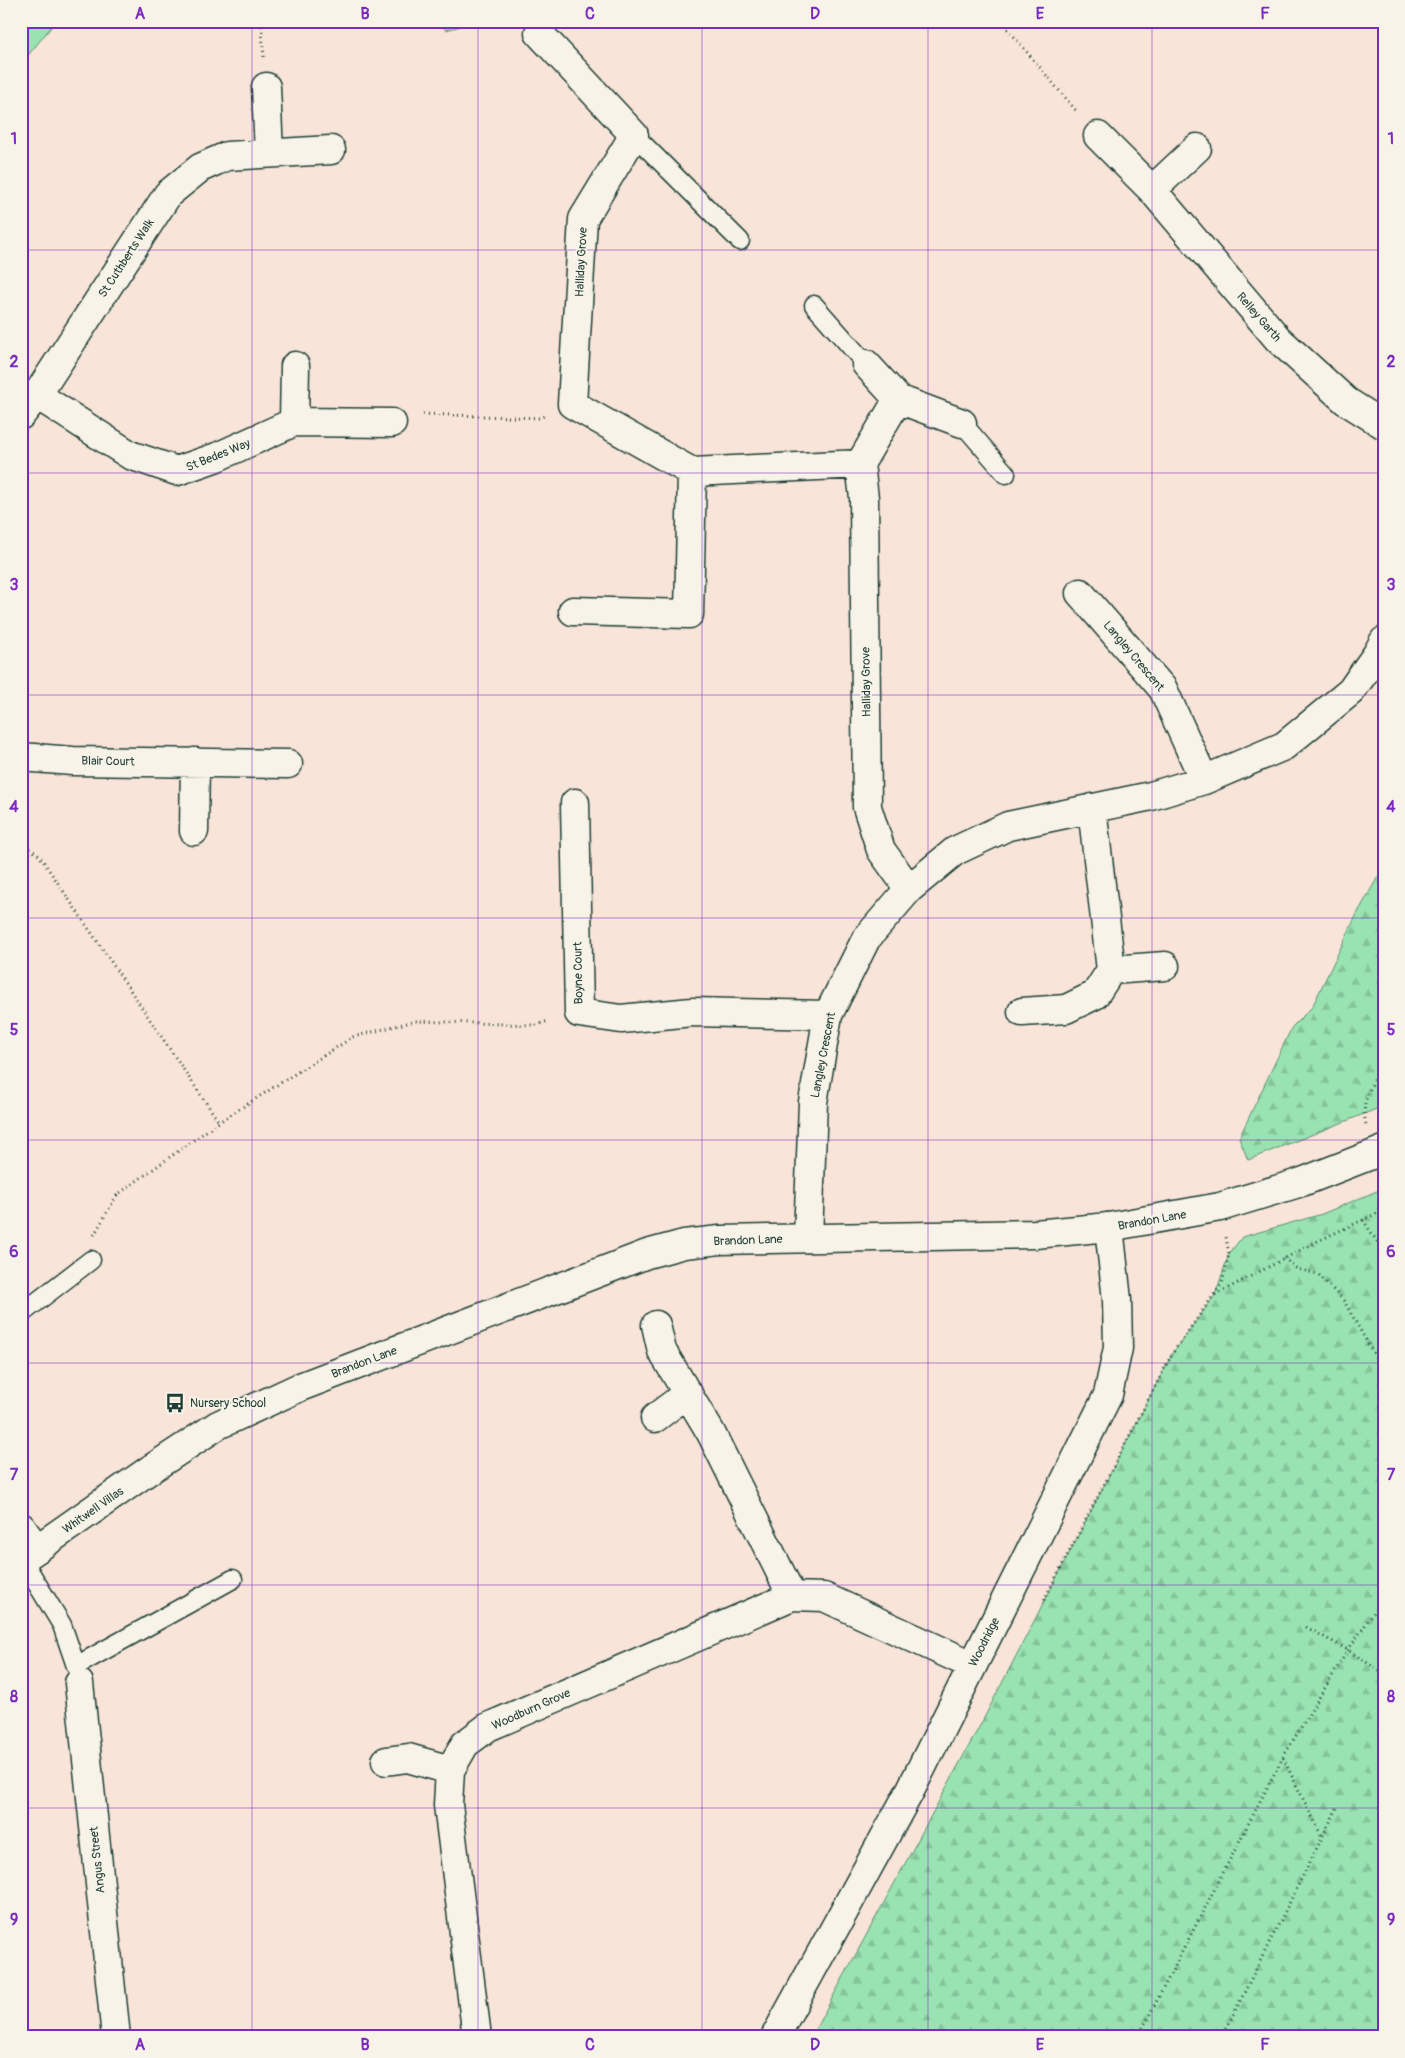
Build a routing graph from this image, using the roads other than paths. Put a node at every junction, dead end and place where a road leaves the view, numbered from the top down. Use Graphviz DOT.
graph roads {
  1 [pos="539,33"];
  2 [pos="266,87"];
  3 [pos="634,135"];
  4 [pos="1098,136"];
  5 [pos="1197,148"];
  6 [pos="331,150"];
  7 [pos="269,153"];
  8 [pos="1152,190"];
  9 [pos="740,241"];
  10 [pos="814,305"];
  11 [pos="866,364"];
  12 [pos="295,366"];
  13 [pos="898,398"];
  14 [pos="29,405"];
  15 [pos="294,422"];
  16 [pos="392,423"];
  17 [pos="962,423"];
  18 [pos="1384,425"];
  19 [pos="860,464"];
  20 [pos="692,472"];
  21 [pos="1006,474"];
  22 [pos="1080,593"];
  23 [pos="573,611"];
  24 [pos="1380,647"];
  25 [pos="21,757"];
  26 [pos="195,762"];
  27 [pos="288,764"];
  28 [pos="1204,780"];
  29 [pos="575,803"];
  30 [pos="1092,808"];
  31 [pos="194,831"];
  32 [pos="909,889"];
  33 [pos="1165,966"];
  34 [pos="1110,970"];
  35 [pos="1022,1012"];
  36 [pos="828,1015"];
  37 [pos="1380,1152"];
  38 [pos="1109,1228"];
  39 [pos="808,1238"];
  40 [pos="91,1260"];
  41 [pos="21,1314"];
  42 [pos="656,1325"];
  43 [pos="688,1393"];
  44 [pos="655,1418"];
  45 [pos="148,1471"];
  46 [pos="21,1527"];
  47 [pos="27,1556"];
  48 [pos="232,1579"];
  49 [pos="792,1596"];
  50 [pos="972,1665"];
  51 [pos="80,1682"];
  52 [pos="386,1761"];
  53 [pos="450,1770"];
  54 [pos="116,2037"];
  55 [pos="477,2037"];
  56 [pos="775,2037"];
  1 -- 3 [label="street"];
  2 -- 7 [label="street"];
  3 -- 9 [label="lane"];
  3 -- 20 [label="street, Halliday Grove"];
  4 -- 8 [label="street, Relley Garth"];
  5 -- 8 [label="street"];
  6 -- 7 [label="street, St Cuthberts Walk"];
  7 -- 14 [label="street, St Cuthberts Walk"];
  8 -- 18 [label="street, Relley Garth"];
  10 -- 11 [label="lane"];
  11 -- 13 [label="street"];
  12 -- 15 [label="street"];
  13 -- 17 [label="street"];
  13 -- 19 [label="street"];
  14 -- 15 [label="street, St Bedes Way"];
  15 -- 16 [label="street, St Bedes Way"];
  17 -- 21 [label="lane"];
  19 -- 20 [label="street"];
  19 -- 32 [label="street, Halliday Grove"];
  20 -- 23 [label="street"];
  22 -- 28 [label="street, Langley Crescent"];
  24 -- 28 [label="street, Langley Crescent"];
  25 -- 26 [label="street, Blair Court"];
  26 -- 27 [label="street, Blair Court"];
  26 -- 31 [label="street"];
  28 -- 30 [label="street, Langley Crescent"];
  29 -- 36 [label="street, Boyne Court"];
  30 -- 32 [label="street, Langley Crescent"];
  30 -- 34 [label="street"];
  32 -- 36 [label="street, Langley Crescent"];
  33 -- 34 [label="street"];
  34 -- 35 [label="street"];
  36 -- 39 [label="street, Langley Crescent"];
  37 -- 38 [label="street, Brandon Lane"];
  38 -- 39 [label="street, Brandon Lane"];
  38 -- 50 [label="street, Woodridge"];
  39 -- 45 [label="street, Brandon Lane"];
  40 -- 41 [label="lane"];
  42 -- 43 [label="street"];
  43 -- 44 [label="street"];
  43 -- 49 [label="street"];
  45 -- 47 [label="street, Whitwell Villas"];
  46 -- 47 [label="street"];
  47 -- 48 [label="lane"];
  49 -- 50 [label="street, Woodburn Grove"];
  49 -- 53 [label="street, Woodburn Grove"];
  50 -- 56 [label="street, Woodridge"];
  51 -- 54 [label="street, Angus Street"];
  52 -- 53 [label="street"];
  53 -- 55 [label="street, Woodburn Grove"];
}
